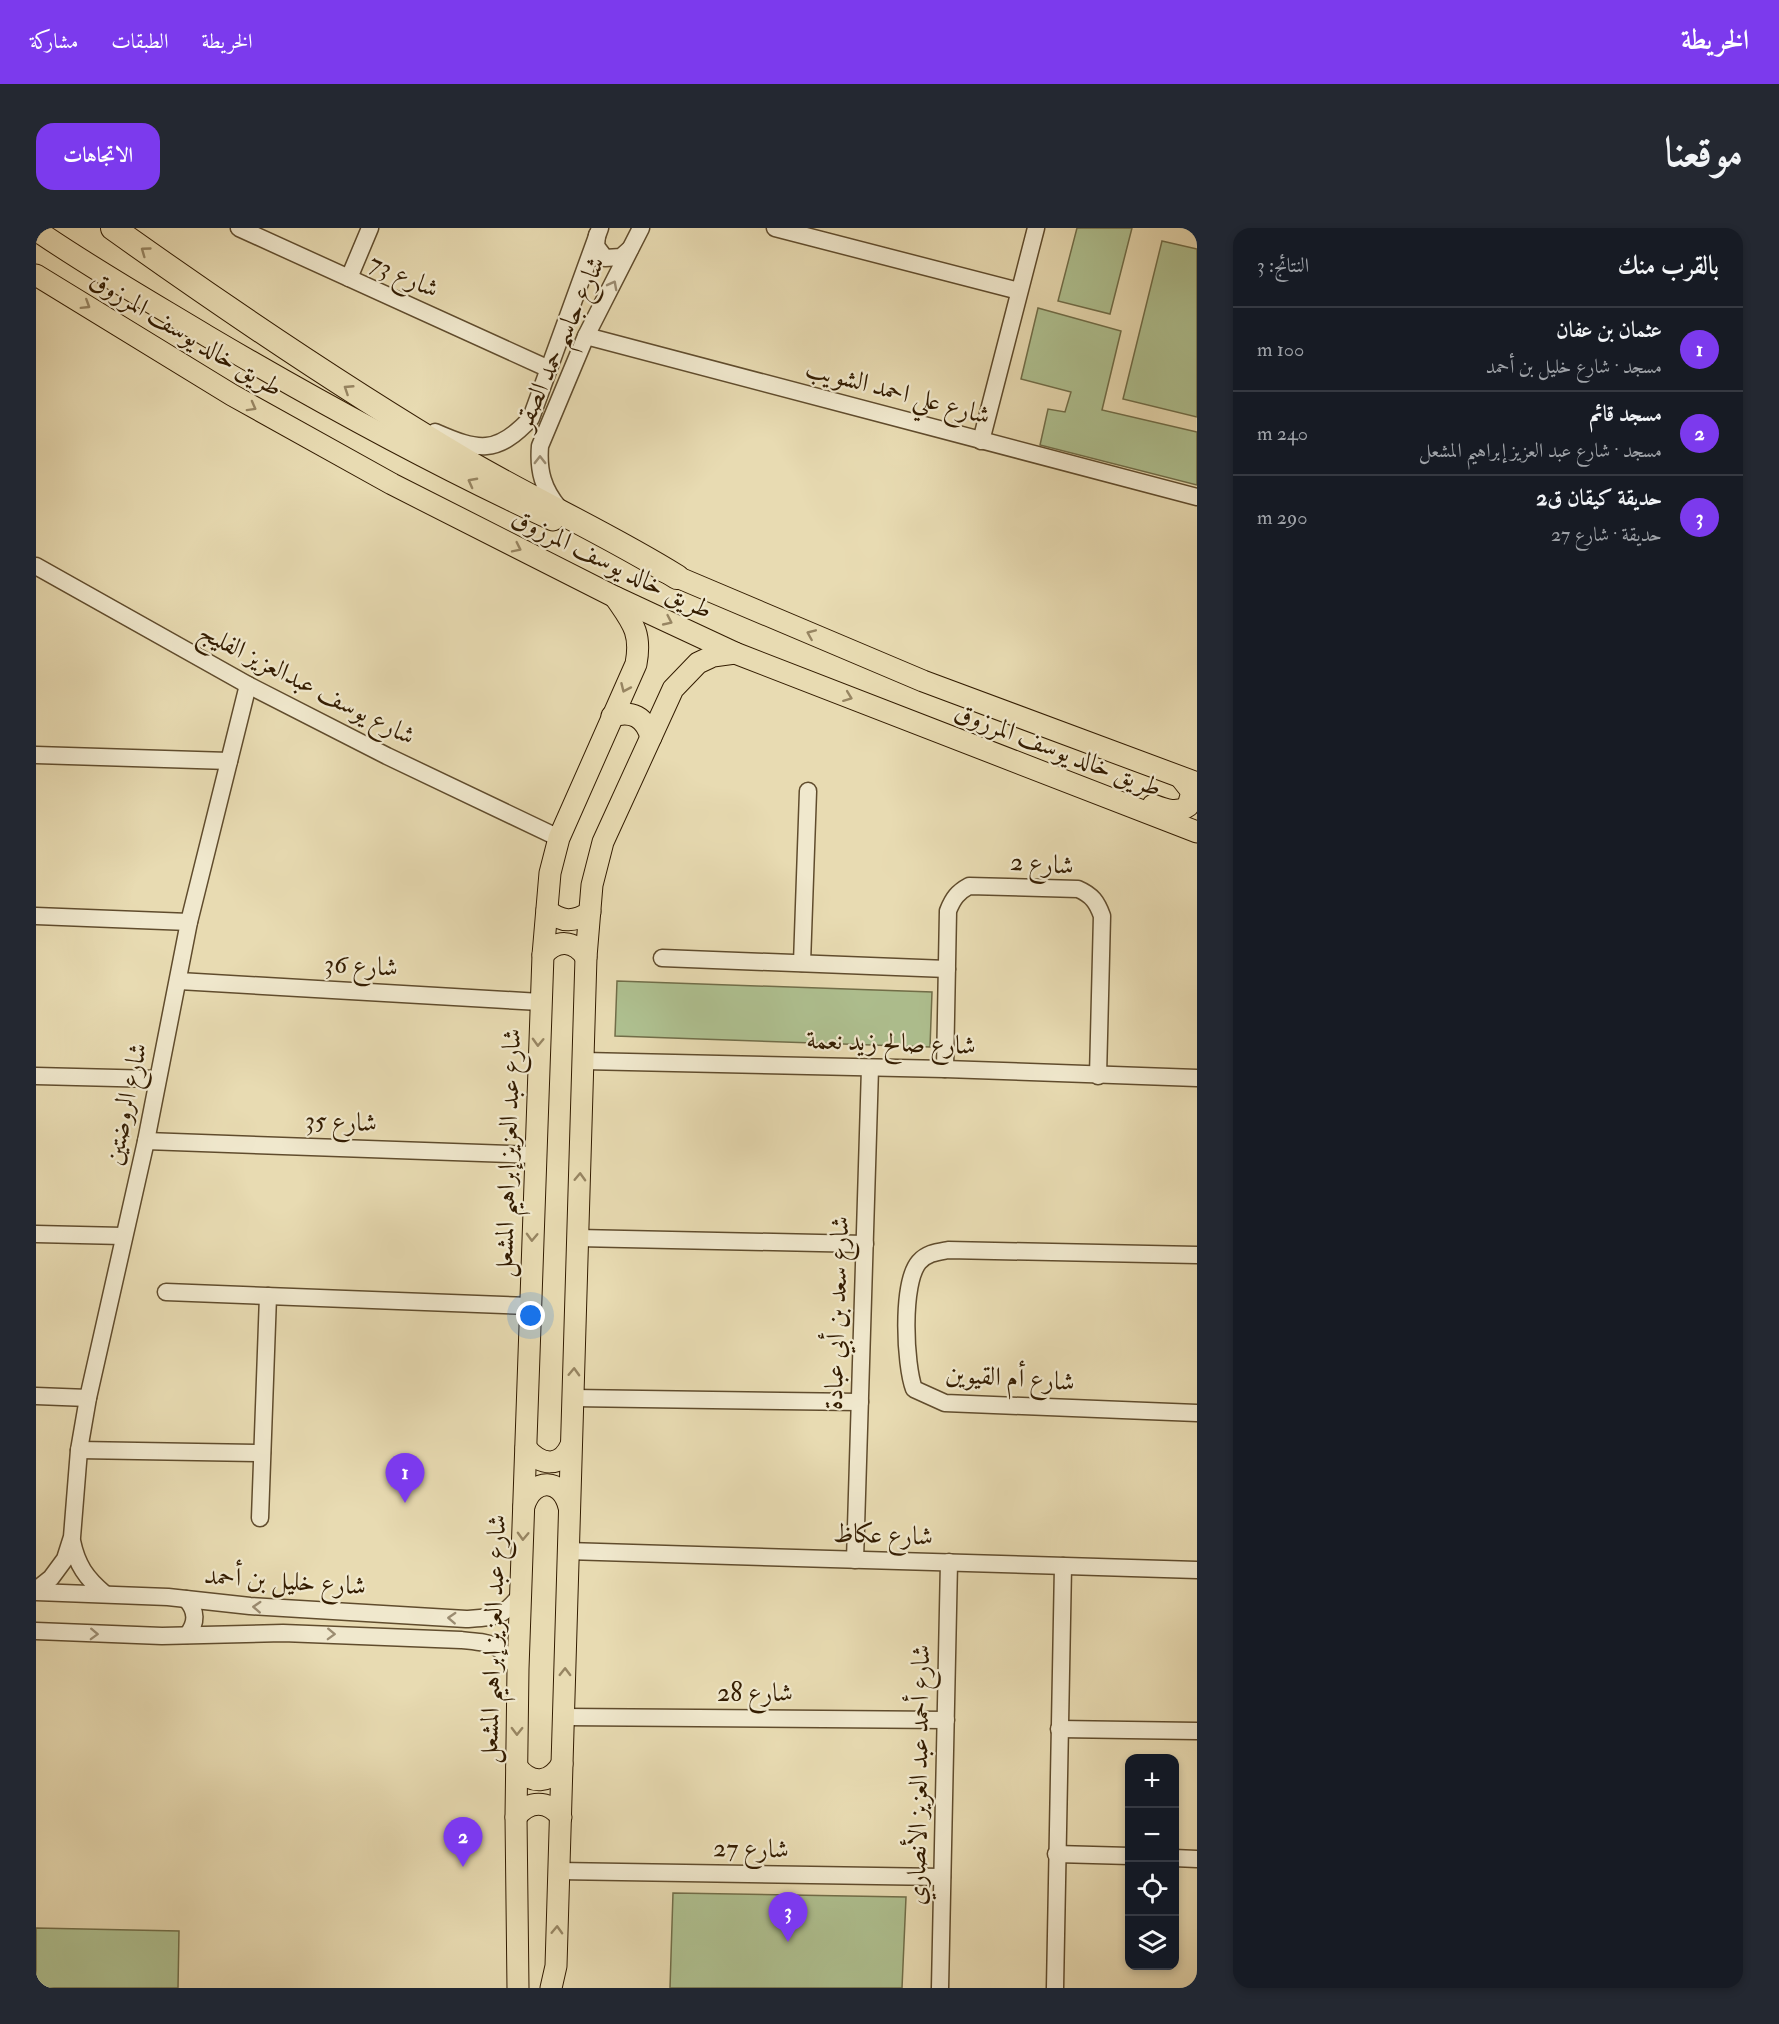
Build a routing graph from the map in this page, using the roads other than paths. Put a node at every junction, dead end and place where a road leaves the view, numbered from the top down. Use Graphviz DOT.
graph roads {
  1 [pos="113,228"];
  2 [pos="239,228"];
  3 [pos="370,228"];
  4 [pos="641,228"];
  5 [pos="775,228"];
  6 [pos="1036,228"];
  7 [pos="36,230"];
  8 [pos="599,231"];
  9 [pos="633,246"];
  10 [pos="36,247"];
  11 [pos="36,275"];
  12 [pos="349,278"];
  13 [pos="1018,291"];
  14 [pos="186,323"];
  15 [pos="586,336"];
  16 [pos="549,369"];
  17 [pos="372,405"];
  18 [pos="981,441"];
  19 [pos="1197,496"];
  20 [pos="562,512"];
  21 [pos="36,566"];
  22 [pos="677,577"];
  23 [pos="615,597"];
  24 [pos="735,653"];
  25 [pos="248,685"];
  26 [pos="612,716"];
  27 [pos="651,737"];
  28 [pos="982,749"];
  29 [pos="36,755"];
  30 [pos="229,761"];
  31 [pos="1189,780"];
  32 [pos="808,791"];
  33 [pos="1197,832"];
  34 [pos="559,838"];
  35 [pos="547,910"];
  36 [pos="590,912"];
  37 [pos="36,916"];
  38 [pos="189,922"];
  39 [pos="543,955"];
  40 [pos="586,957"];
  41 [pos="662,958"];
  42 [pos="802,963"];
  43 [pos="947,969"];
  44 [pos="179,981"];
  45 [pos="540,1002"];
  46 [pos="584,1061"];
  47 [pos="870,1068"];
  48 [pos="945,1069"];
  49 [pos="36,1076"];
  50 [pos="1098,1076"];
  51 [pos="1197,1078"];
  52 [pos="157,1079"];
  53 [pos="146,1140"];
  54 [pos="535,1155"];
  55 [pos="36,1234"];
  56 [pos="123,1236"];
  57 [pos="578,1238"];
  58 [pos="865,1244"];
  59 [pos="1197,1255"];
  60 [pos="166,1292"];
  61 [pos="267,1296"];
  62 [pos="530,1306"];
  63 [pos="36,1396"];
  64 [pos="88,1398"];
  65 [pos="573,1398"];
  66 [pos="860,1402"];
  67 [pos="1197,1413"];
  68 [pos="571,1445"];
  69 [pos="526,1448"];
  70 [pos="80,1450"];
  71 [pos="262,1453"];
  72 [pos="524,1506"];
  73 [pos="569,1508"];
  74 [pos="260,1518"];
  75 [pos="72,1537"];
  76 [pos="567,1551"];
  77 [pos="855,1560"];
  78 [pos="949,1562"];
  79 [pos="1063,1566"];
  80 [pos="1197,1570"];
  81 [pos="36,1591"];
  82 [pos="105,1594"];
  83 [pos="521,1594"];
  84 [pos="186,1599"];
  85 [pos="36,1631"];
  86 [pos="187,1635"];
  87 [pos="518,1669"];
  88 [pos="564,1717"];
  89 [pos="946,1720"];
  90 [pos="1059,1729"];
  91 [pos="1197,1731"];
  92 [pos="562,1764"];
  93 [pos="517,1767"];
  94 [pos="516,1817"];
  95 [pos="561,1817"];
  96 [pos="1056,1854"];
  97 [pos="1125,1856"];
  98 [pos="1179,1858"];
  99 [pos="1197,1859"];
  100 [pos="558,1871"];
  101 [pos="942,1877"];
  102 [pos="517,1966"];
  103 [pos="556,1966"];
  104 [pos="518,1988"];
  105 [pos="551,1988"];
  106 [pos="940,1988"];
  107 [pos="1054,1988"];
  17 -- 1 [label="highway, one-way"];
  2 -- 12 [label="street, شارع 73"];
  3 -- 12 [label="street"];
  4 -- 9 [label="street, شارع جاسم حمد الصقر"];
  5 -- 13 [label="street"];
  6 -- 13 [label="street"];
  7 -- 14 [label="main road, طريق خالد يوسف المرزوق"];
  8 -- 9 [label="street"];
  8 -- 16 [label="street, شارع جاسم حمد الصقر"];
  15 -- 9 [label="street, شارع جاسم حمد الصقر, one-way"];
  10 -- 14 [label="main road"];
  11 -- 23 [label="main road, طريق خالد يوسف المرزوق, one-way"];
  12 -- 16 [label="street, شارع 73"];
  13 -- 18 [label="street"];
  22 -- 14 [label="main road, طريق خالد يوسف المرزوق, one-way"];
  15 -- 18 [label="street, شارع علي احمد الشويب"];
  20 -- 15 [label="street, شارع جاسم حمد الصقر, one-way"];
  16 -- 17 [label="street, شارع جاسم حمد الصقر"];
  17 -- 20 [label="highway"];
  18 -- 19 [label="street, شارع علي احمد الشويب"];
  20 -- 22 [label="highway"];
  21 -- 25 [label="street, شارع يوسف عبدالعزيز الفليج"];
  31 -- 22 [label="main road, طريق خالد يوسف المرزوق, one-way"];
  23 -- 24 [label="main road, طريق خالد يوسف المرزوق, one-way"];
  23 -- 26 [label="main road, شارع عبد العزيز إبراهيم المشعل, one-way"];
  24 -- 27 [label="main road"];
  24 -- 28 [label="main road, طريق خالد يوسف المرزوق, one-way"];
  25 -- 30 [label="street, شارع الروضتين"];
  25 -- 34 [label="street, شارع يوسف عبدالعزيز الفليج"];
  26 -- 27 [label="main road"];
  26 -- 34 [label="main road, شارع عبد العزيز إبراهيم المشعل"];
  27 -- 36 [label="main road"];
  28 -- 31 [label="main road"];
  28 -- 33 [label="main road, طريق خالد يوسف المرزوق"];
  29 -- 30 [label="street"];
  30 -- 38 [label="street, شارع الروضتين"];
  32 -- 42 [label="street"];
  34 -- 35 [label="main road, شارع عبد العزيز إبراهيم المشعل"];
  35 -- 36 [label="main road"];
  35 -- 39 [label="main road, شارع عبد العزيز إبراهيم المشعل"];
  36 -- 40 [label="main road"];
  37 -- 38 [label="street"];
  38 -- 44 [label="street, شارع الروضتين"];
  39 -- 40 [label="main road"];
  39 -- 45 [label="main road, شارع عبد العزيز إبراهيم المشعل"];
  40 -- 46 [label="main road"];
  41 -- 42 [label="street"];
  42 -- 43 [label="street"];
  43 -- 48 [label="street, شارع 2"];
  43 -- 50 [label="street, شارع 2"];
  44 -- 45 [label="street, شارع 36"];
  44 -- 52 [label="street, شارع الروضتين"];
  45 -- 54 [label="main road, شارع عبد العزيز إبراهيم المشعل, one-way"];
  46 -- 47 [label="street, شارع صالح زيد نعمة"];
  57 -- 46 [label="main road, one-way"];
  47 -- 48 [label="street, شارع صالح زيد نعمة"];
  47 -- 58 [label="street, شارع سعد بن أبي عبادة"];
  48 -- 50 [label="street, شارع صالح زيد نعمة"];
  49 -- 52 [label="street"];
  50 -- 51 [label="street, شارع صالح زيد نعمة"];
  52 -- 53 [label="street, شارع الروضتين"];
  53 -- 54 [label="street, شارع 35"];
  53 -- 56 [label="street, شارع الروضتين"];
  54 -- 62 [label="main road, شارع عبد العزيز إبراهيم المشعل, one-way"];
  55 -- 56 [label="street"];
  56 -- 64 [label="street, شارع الروضتين"];
  57 -- 58 [label="street"];
  65 -- 57 [label="main road, one-way"];
  58 -- 66 [label="street, شارع سعد بن أبي عبادة"];
  59 -- 67 [label="street, شارع أم القيوين"];
  60 -- 61 [label="street"];
  61 -- 62 [label="street"];
  61 -- 71 [label="street"];
  62 -- 69 [label="main road, شارع عبد العزيز إبراهيم المشعل"];
  63 -- 64 [label="street"];
  64 -- 70 [label="street, شارع الروضتين"];
  65 -- 66 [label="street"];
  65 -- 68 [label="main road"];
  66 -- 77 [label="street, شارع سعد بن أبي عبادة"];
  68 -- 69 [label="main road"];
  68 -- 73 [label="main road"];
  69 -- 72 [label="main road, شارع عبد العزيز إبراهيم المشعل"];
  70 -- 71 [label="street"];
  70 -- 75 [label="street, شارع الروضتين"];
  71 -- 74 [label="street"];
  72 -- 73 [label="main road"];
  72 -- 83 [label="main road, شارع عبد العزيز إبراهيم المشعل, one-way"];
  73 -- 76 [label="main road"];
  75 -- 81 [label="street, شارع الروضتين"];
  75 -- 82 [label="street, شارع الروضتين"];
  76 -- 77 [label="street, شارع عكاظ"];
  88 -- 76 [label="main road, one-way"];
  77 -- 78 [label="street, شارع عكاظ"];
  78 -- 79 [label="street, شارع عكاظ"];
  78 -- 89 [label="street, شارع أحمد عبد العزيز الأنصاري"];
  79 -- 80 [label="street, شارع عكاظ"];
  79 -- 90 [label="street"];
  81 -- 82 [label="street, شارع خليل بن أحمد"];
  82 -- 84 [label="street, شارع خليل بن أحمد"];
  83 -- 84 [label="street, شارع خليل بن أحمد, one-way"];
  83 -- 87 [label="main road, شارع عبد العزيز إبراهيم المشعل"];
  84 -- 86 [label="street"];
  85 -- 86 [label="street, شارع خليل بن أحمد, one-way"];
  86 -- 87 [label="street, شارع خليل بن أحمد, one-way"];
  87 -- 93 [label="main road, شارع عبد العزيز إبراهيم المشعل, one-way"];
  88 -- 89 [label="street, شارع 28"];
  88 -- 92 [label="main road"];
  89 -- 101 [label="street, شارع أحمد عبد العزيز الأنصاري"];
  90 -- 91 [label="street"];
  90 -- 96 [label="street"];
  92 -- 93 [label="main road"];
  92 -- 95 [label="main road"];
  93 -- 94 [label="main road, شارع عبد العزيز إبراهيم المشعل"];
  94 -- 95 [label="main road"];
  94 -- 102 [label="main road, شارع عبد العزيز إبراهيم المشعل"];
  95 -- 100 [label="main road"];
  96 -- 97 [label="street"];
  96 -- 107 [label="street"];
  98 -- 99 [label="street"];
  100 -- 101 [label="street, شارع 27"];
  103 -- 100 [label="main road, one-way"];
  101 -- 106 [label="street, شارع أحمد عبد العزيز الأنصاري"];
  102 -- 103 [label="main road"];
  102 -- 104 [label="main road, شارع عبد العزيز إبراهيم المشعل"];
  103 -- 105 [label="main road"];
}
